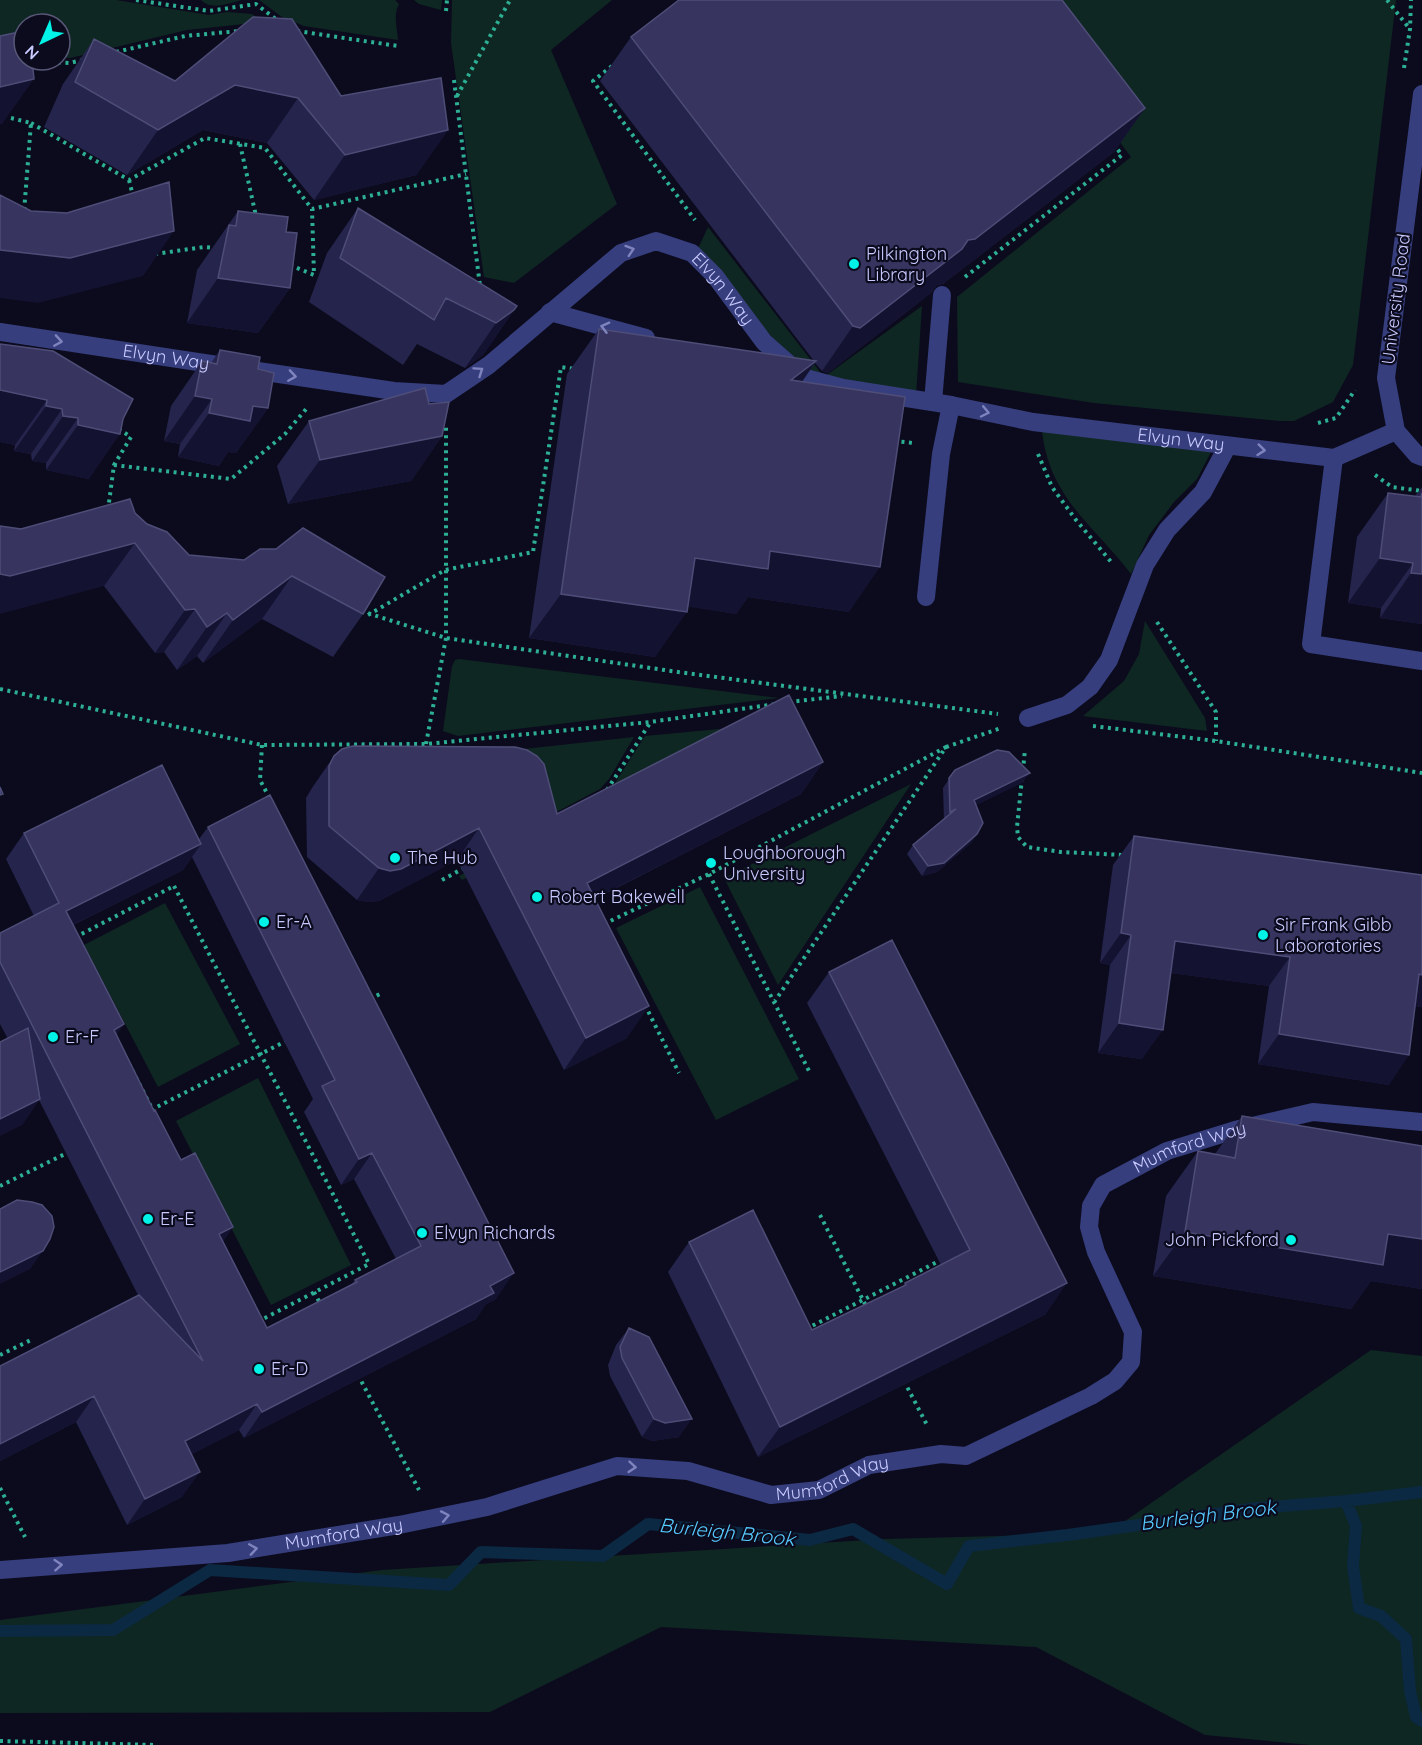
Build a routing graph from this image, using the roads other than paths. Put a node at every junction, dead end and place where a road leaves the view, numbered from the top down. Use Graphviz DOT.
graph roads {
  1 [pos="1422,94"];
  2 [pos="1419,142"];
  3 [pos="942,295"];
  4 [pos="550,312"];
  5 [pos="0,332"];
  6 [pos="668,344"];
  7 [pos="770,369"];
  8 [pos="804,377"];
  9 [pos="933,402"];
  10 [pos="951,405"];
  11 [pos="1396,431"];
  12 [pos="1227,447"];
  13 [pos="1422,457"];
  14 [pos="1334,458"];
  15 [pos="926,597"];
  16 [pos="1422,661"];
  17 [pos="1028,718"];
  18 [pos="1422,1122"];
  19 [pos="0,1570"];
  1 -- 2 [label="street, University Road"];
  2 -- 11 [label="street, University Road"];
  3 -- 9 [label="street"];
  5 -- 4 [label="street, Elvyn Way, one-way"];
  6 -- 4 [label="street, one-way"];
  4 -- 8 [label="street, Elvyn Way, one-way"];
  7 -- 8 [label="street"];
  8 -- 9 [label="street, Elvyn Way"];
  9 -- 10 [label="street, Elvyn Way"];
  10 -- 12 [label="street, Elvyn Way, one-way"];
  10 -- 15 [label="street"];
  11 -- 13 [label="street"];
  11 -- 14 [label="street, Elvyn Way"];
  12 -- 14 [label="street, Elvyn Way, one-way"];
  12 -- 17 [label="street"];
  14 -- 16 [label="street"];
  19 -- 18 [label="street, Mumford Way, one-way"];
}
